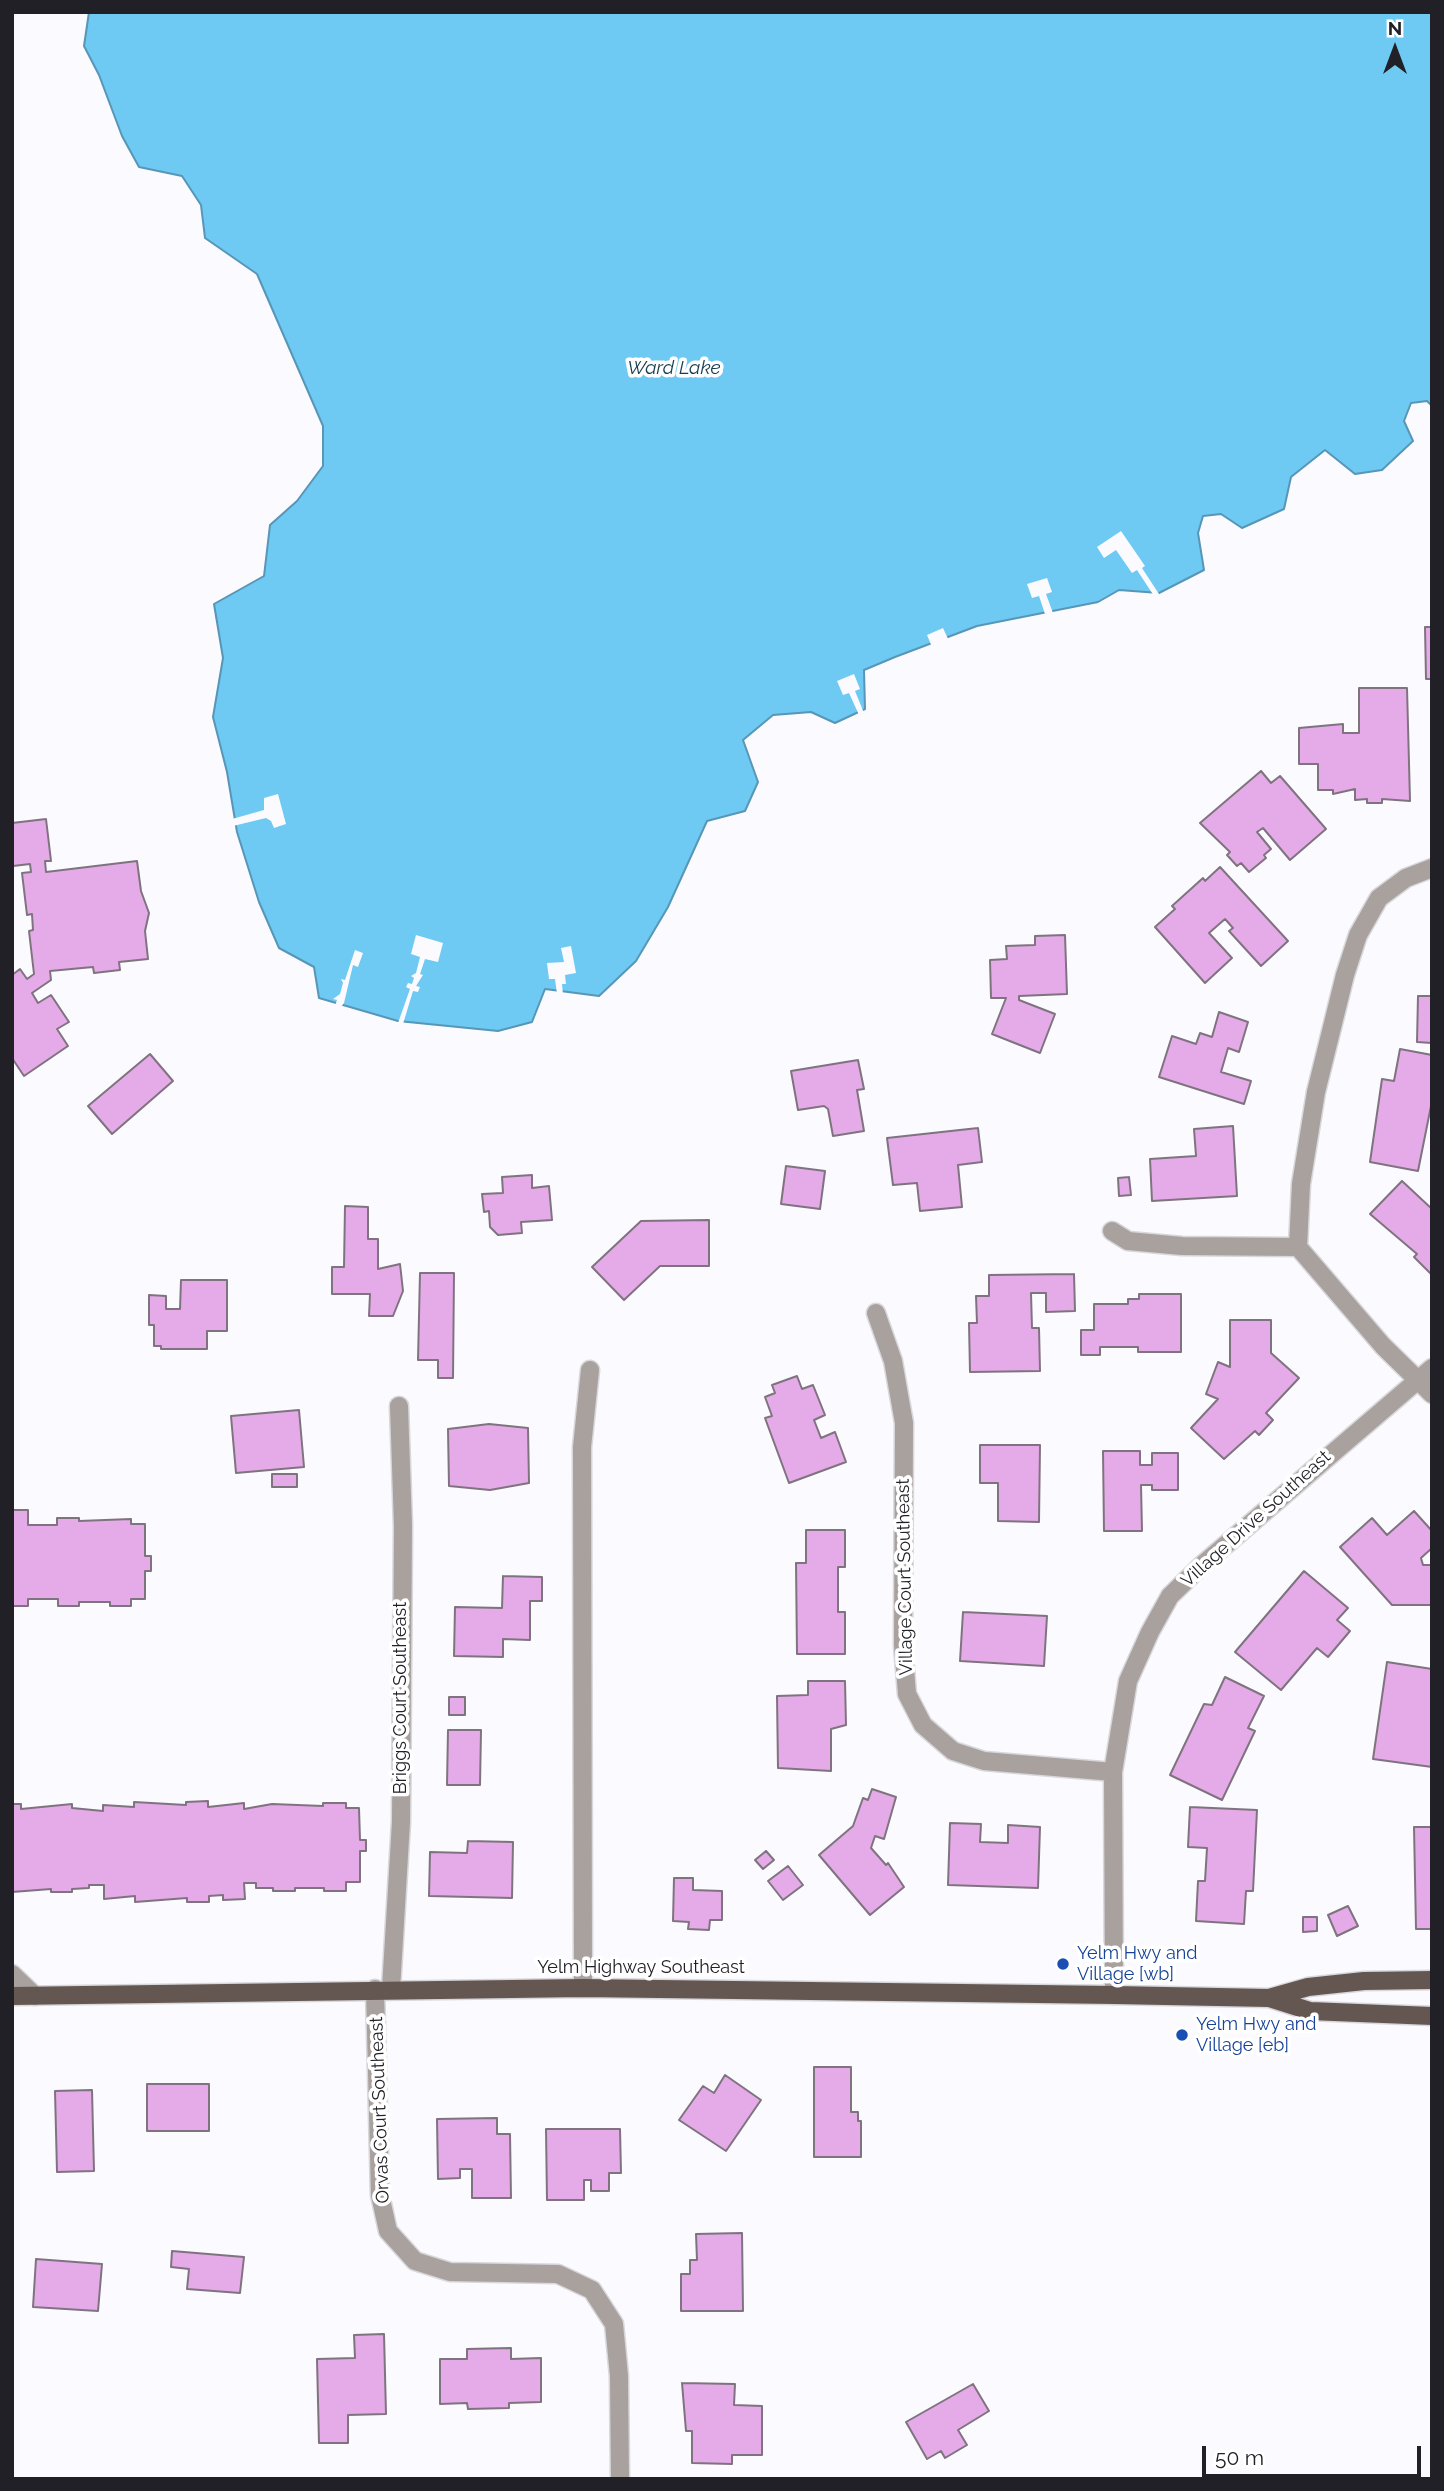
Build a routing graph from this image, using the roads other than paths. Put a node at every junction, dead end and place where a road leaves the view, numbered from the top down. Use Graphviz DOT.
graph roads {
  1 [pos="1432,868"];
  2 [pos="1112,1231"];
  3 [pos="1298,1247"];
  4 [pos="876,1313"];
  5 [pos="1432,1368"];
  6 [pos="590,1370"];
  7 [pos="1416,1379"];
  8 [pos="1432,1394"];
  9 [pos="399,1406"];
  10 [pos="1112,1772"];
  11 [pos="12,1974"];
  12 [pos="1432,1980"];
  13 [pos="583,1988"];
  14 [pos="383,1989"];
  15 [pos="1114,1995"];
  16 [pos="12,1996"];
  17 [pos="35,1996"];
  18 [pos="1269,1998"];
  19 [pos="1432,2017"];
  20 [pos="620,2479"];
  1 -- 3 [label="street"];
  2 -- 3 [label="street"];
  3 -- 7 [label="street"];
  4 -- 10 [label="street, Village Court Southeast"];
  5 -- 7 [label="street, Village Drive Southeast"];
  6 -- 13 [label="street"];
  7 -- 8 [label="street"];
  7 -- 10 [label="street, Village Drive Southeast"];
  9 -- 14 [label="street, Briggs Court Southeast"];
  10 -- 15 [label="street, Village Drive Southeast"];
  11 -- 17 [label="street"];
  12 -- 18 [label="main road, Yelm Highway Southeast"];
  13 -- 14 [label="main road, Yelm Highway Southeast"];
  13 -- 15 [label="main road, Yelm Highway Southeast"];
  14 -- 17 [label="main road, Yelm Highway Southeast"];
  14 -- 20 [label="street, Orvas Court Southeast"];
  15 -- 18 [label="main road, Yelm Highway Southeast"];
  16 -- 17 [label="main road, Yelm Highway Southeast"];
  18 -- 19 [label="main road, Yelm Highway Southeast"];
}
